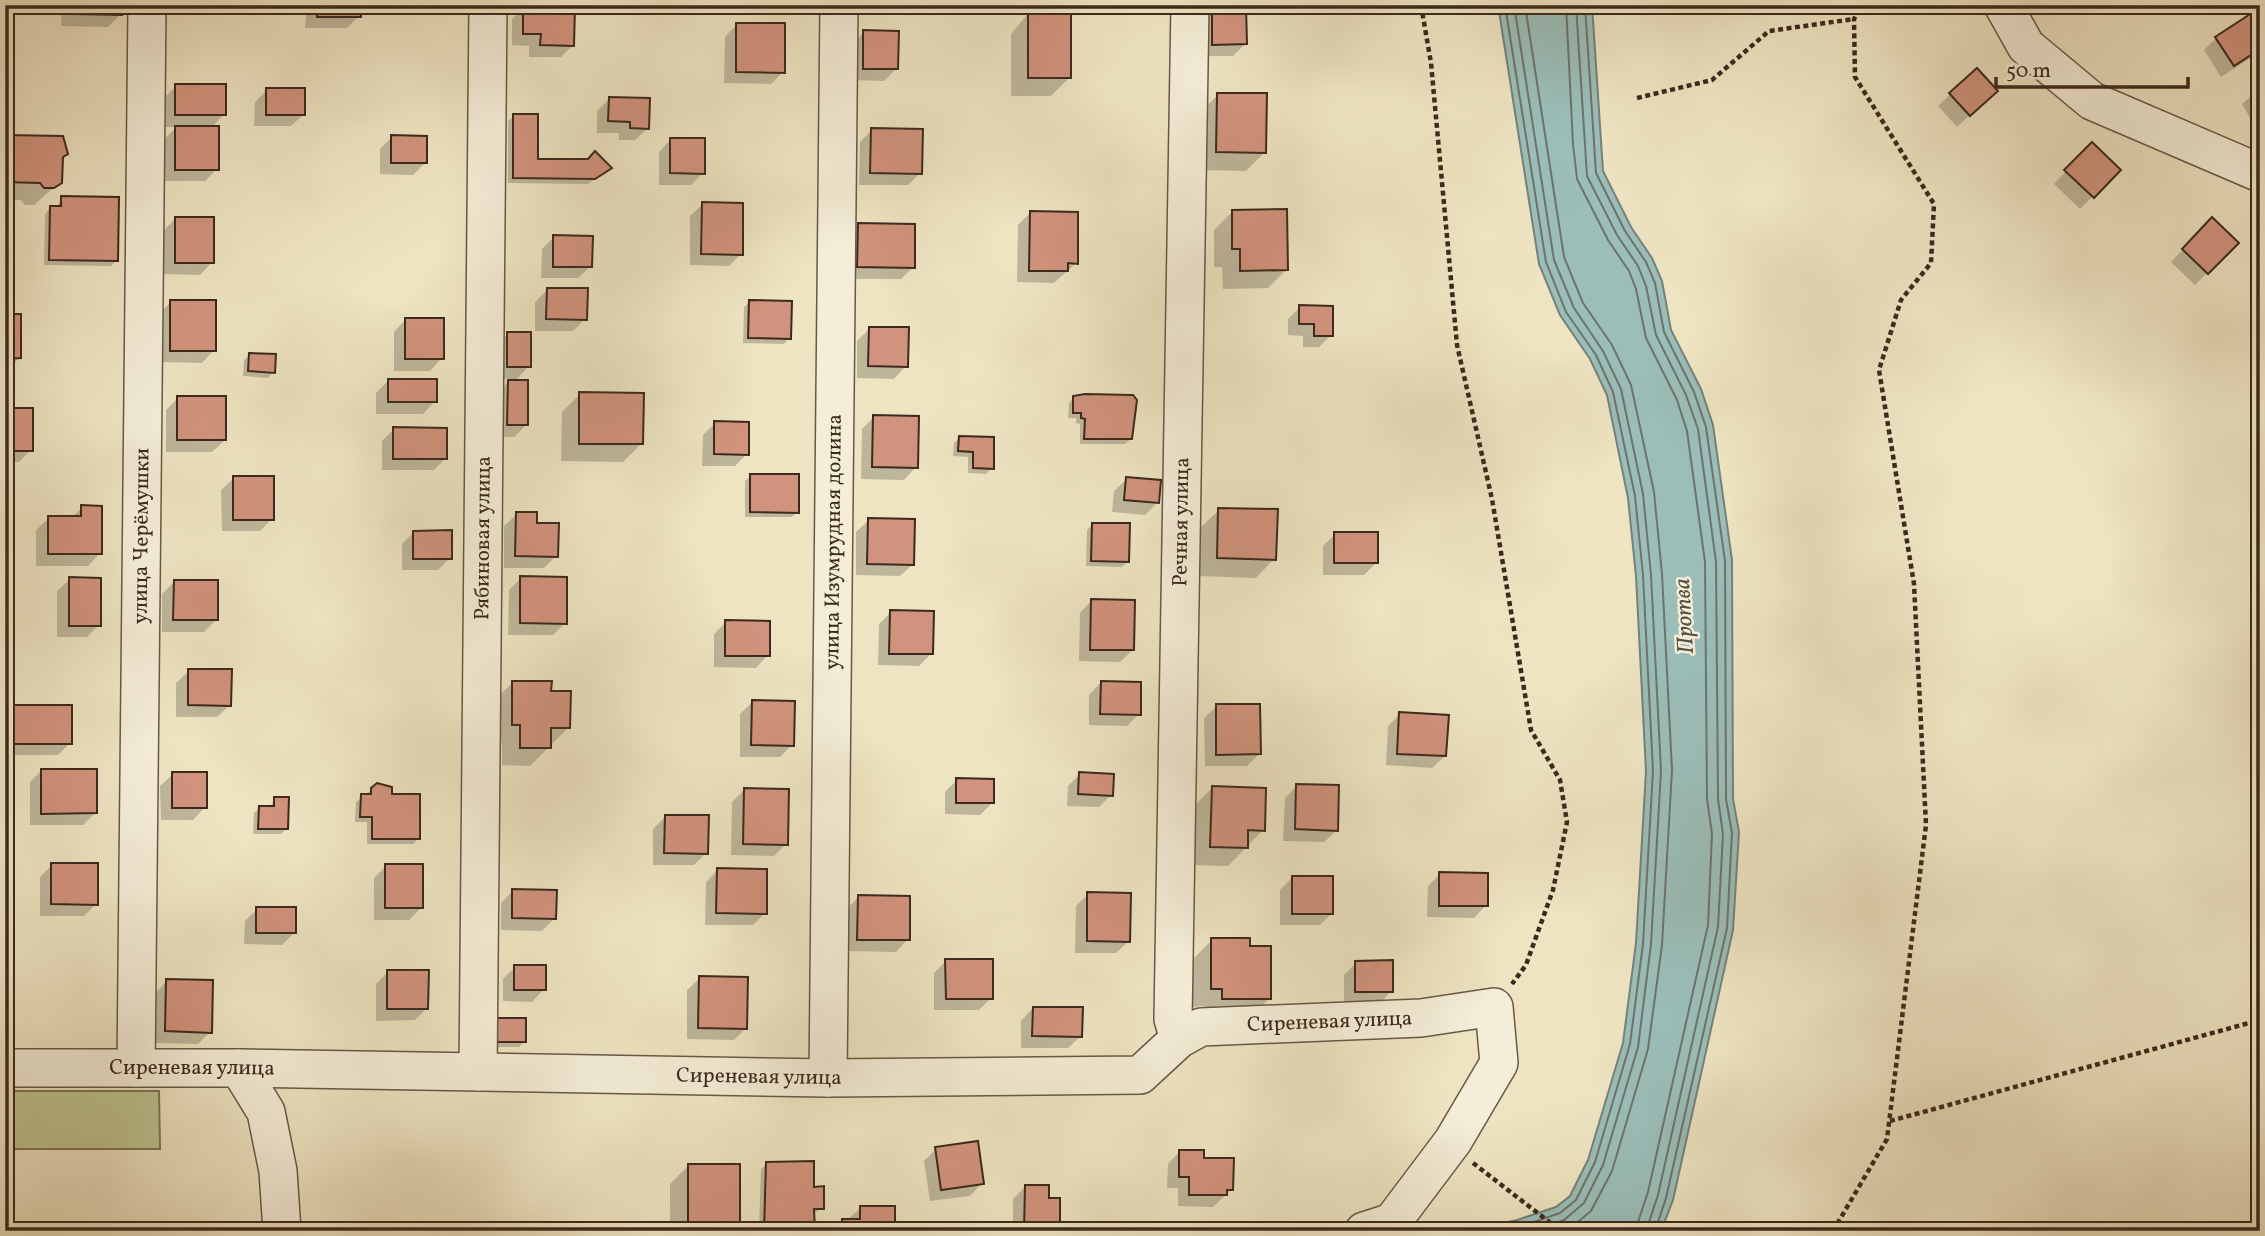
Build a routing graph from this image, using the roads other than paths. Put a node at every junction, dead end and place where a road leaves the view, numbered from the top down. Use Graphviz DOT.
graph roads {
  1 [pos="146,5"];
  2 [pos="488,5"];
  3 [pos="839,5"];
  4 [pos="1190,5"];
  5 [pos="2003,5"];
  6 [pos="2260,173"];
  7 [pos="1179,1039"];
  8 [pos="5,1068"];
  9 [pos="136,1068"];
  10 [pos="239,1068"];
  11 [pos="478,1072"];
  12 [pos="828,1078"];
  13 [pos="282,1231"];
  14 [pos="1364,1231"];
  1 -- 9 [label="street, улица Черёмушки"];
  2 -- 11 [label="street, Рябиновая улица"];
  3 -- 12 [label="street, улица Изумрудная долина"];
  4 -- 7 [label="street, Речная улица"];
  5 -- 6 [label="street"];
  7 -- 12 [label="street, Сиреневая улица"];
  7 -- 14 [label="street, Сиреневая улица"];
  8 -- 9 [label="street, Сиреневая улица"];
  9 -- 10 [label="street, Сиреневая улица"];
  10 -- 11 [label="street, Сиреневая улица"];
  10 -- 13 [label="street"];
  11 -- 12 [label="street, Сиреневая улица"];
}
